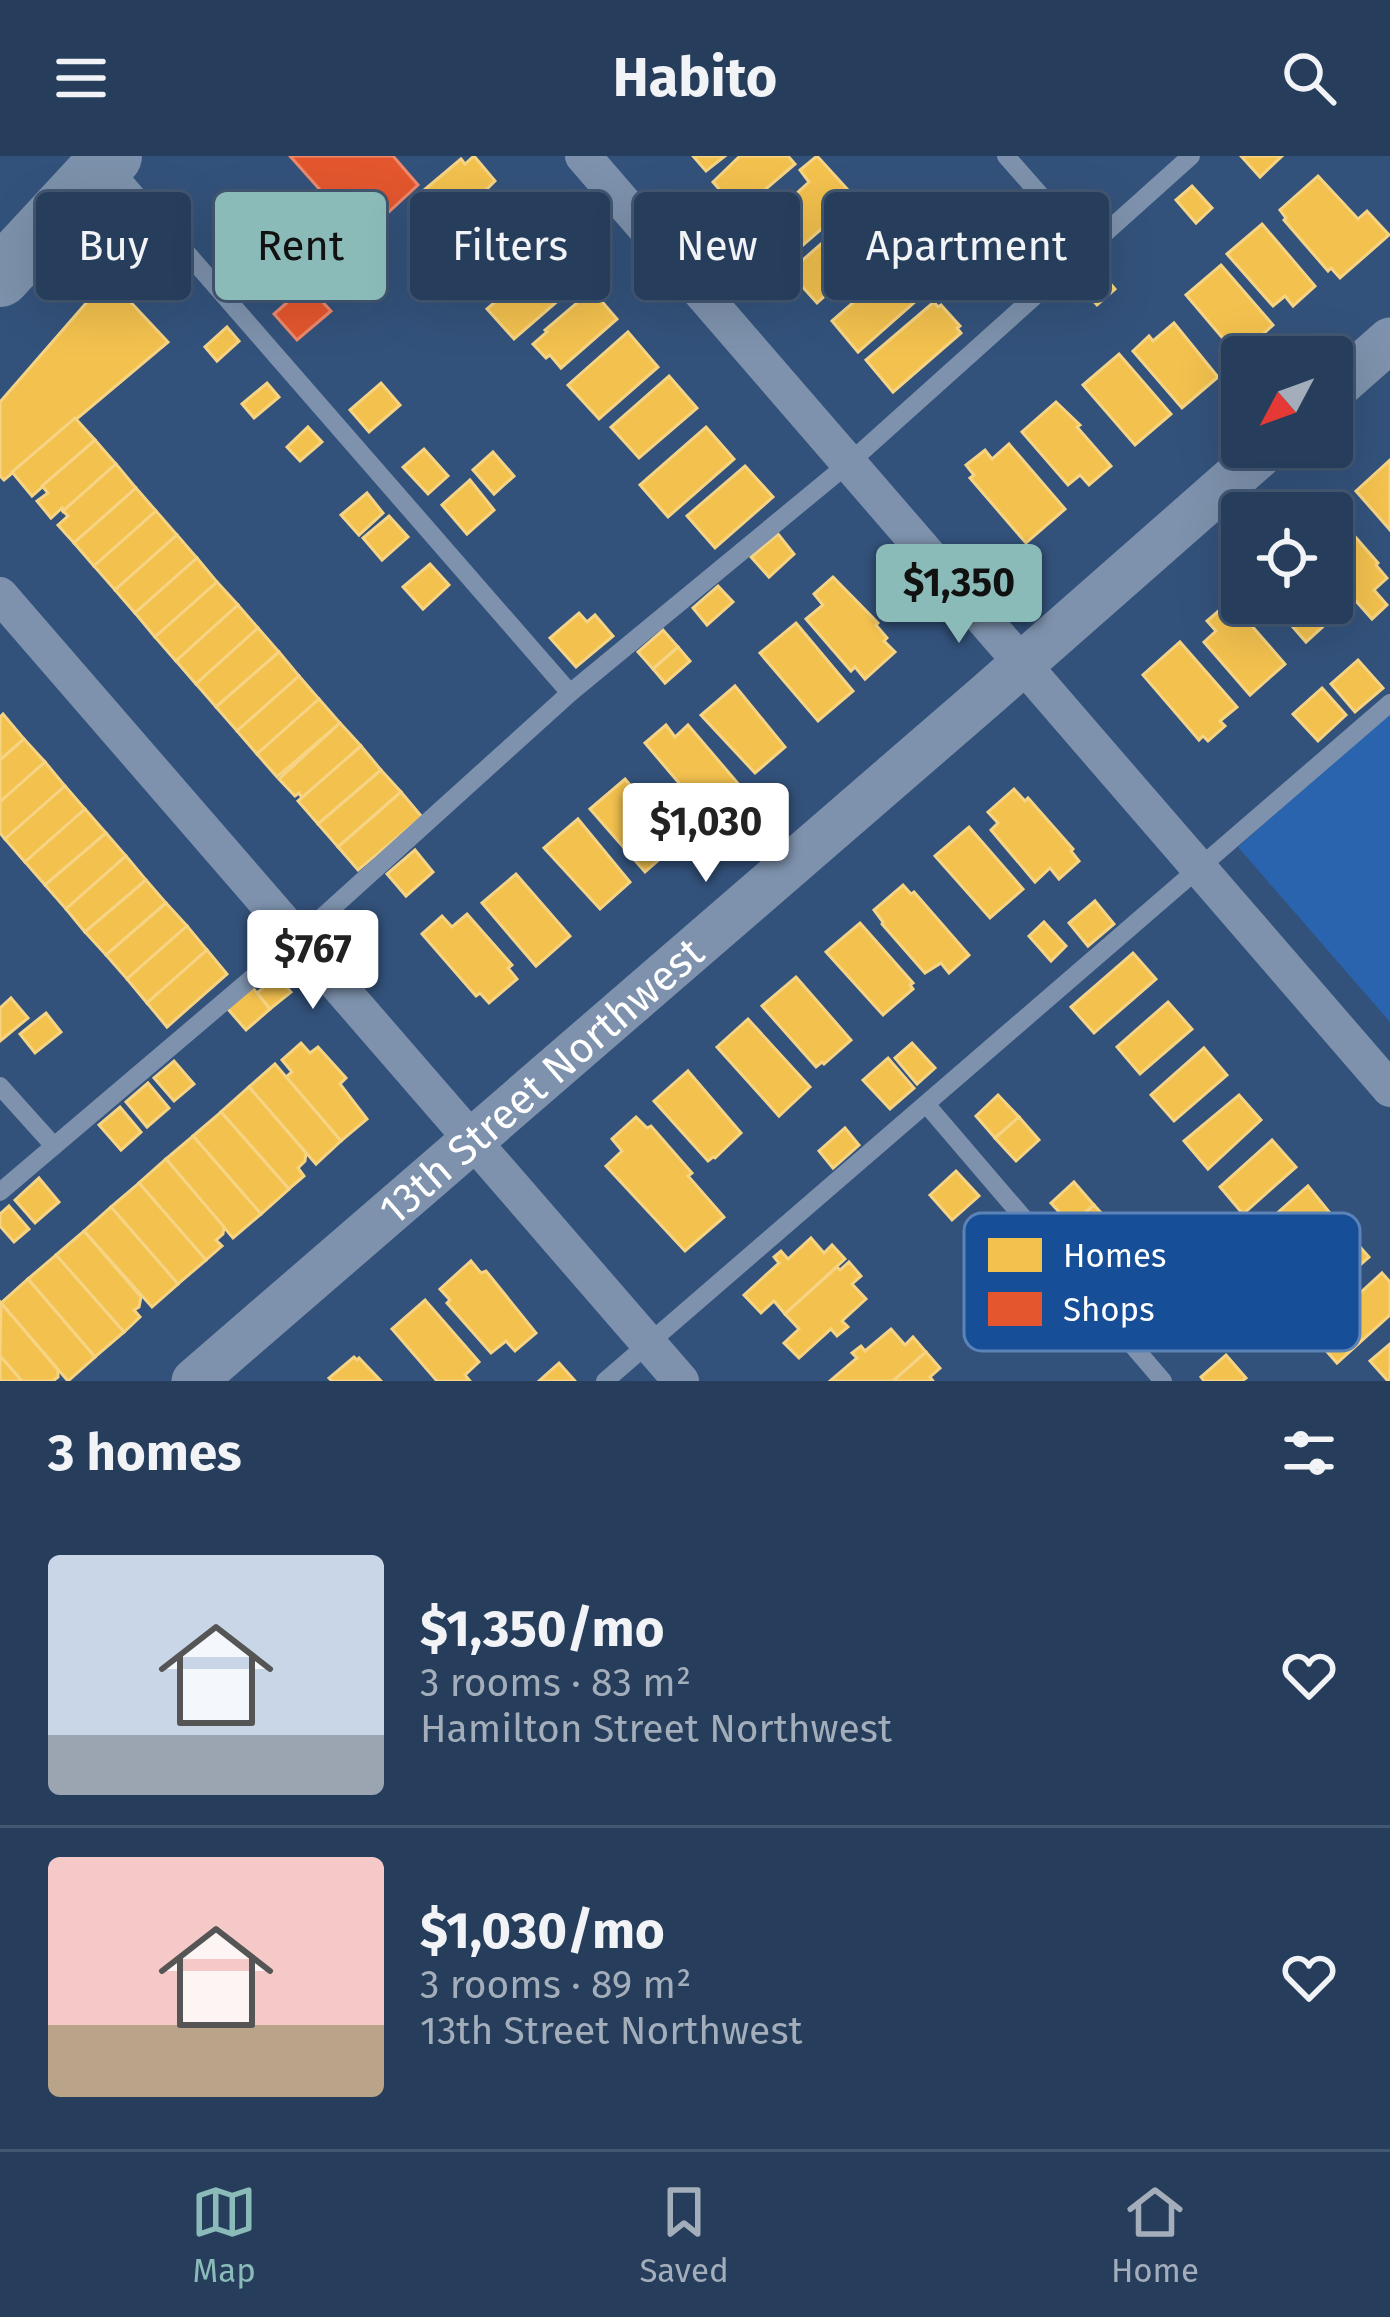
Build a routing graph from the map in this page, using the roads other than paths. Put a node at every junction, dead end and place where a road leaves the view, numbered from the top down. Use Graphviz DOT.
graph roads {
  1 [pos="583,156"];
  2 [pos="1006,156"];
  3 [pos="1191,156"];
  4 [pos="110,159"];
  5 [pos="1038,192"];
  6 [pos="1109,230"];
  7 [pos="0,277"];
  8 [pos="1031,300"];
  9 [pos="1390,340"];
  10 [pos="1353,373"];
  11 [pos="849,464"];
  12 [pos="1245,468"];
  13 [pos="0,595"];
  14 [pos="1023,664"];
  15 [pos="570,693"];
  16 [pos="1390,703"];
  17 [pos="1199,868"];
  18 [pos="298,939"];
  19 [pos="0,1086"];
  20 [pos="1390,1089"];
  21 [pos="926,1104"];
  22 [pos="473,1141"];
  23 [pos="54,1146"];
  24 [pos="0,1192"];
  25 [pos="1019,1213"];
  26 [pos="649,1343"];
  27 [pos="1137,1351"];
  28 [pos="194,1381"];
  29 [pos="605,1381"];
  30 [pos="681,1381"];
  31 [pos="1163,1381"];
  1 -- 11 [label="street"];
  2 -- 5 [label="lane"];
  3 -- 6 [label="lane"];
  4 -- 7 [label="highway"];
  4 -- 15 [label="lane"];
  8 -- 11 [label="lane"];
  9 -- 10 [label="street"];
  11 -- 14 [label="street"];
  11 -- 15 [label="lane"];
  12 -- 14 [label="street, 13th Street Northwest"];
  13 -- 18 [label="street"];
  14 -- 17 [label="street"];
  14 -- 22 [label="street, 13th Street Northwest"];
  15 -- 18 [label="lane"];
  16 -- 17 [label="lane"];
  17 -- 20 [label="street"];
  17 -- 21 [label="lane"];
  18 -- 22 [label="street"];
  18 -- 23 [label="lane"];
  19 -- 23 [label="lane"];
  21 -- 25 [label="lane"];
  21 -- 26 [label="lane"];
  22 -- 26 [label="street"];
  22 -- 28 [label="street, 13th Street Northwest"];
  23 -- 24 [label="lane"];
  26 -- 29 [label="lane"];
  26 -- 30 [label="street"];
  27 -- 31 [label="lane"];
}
